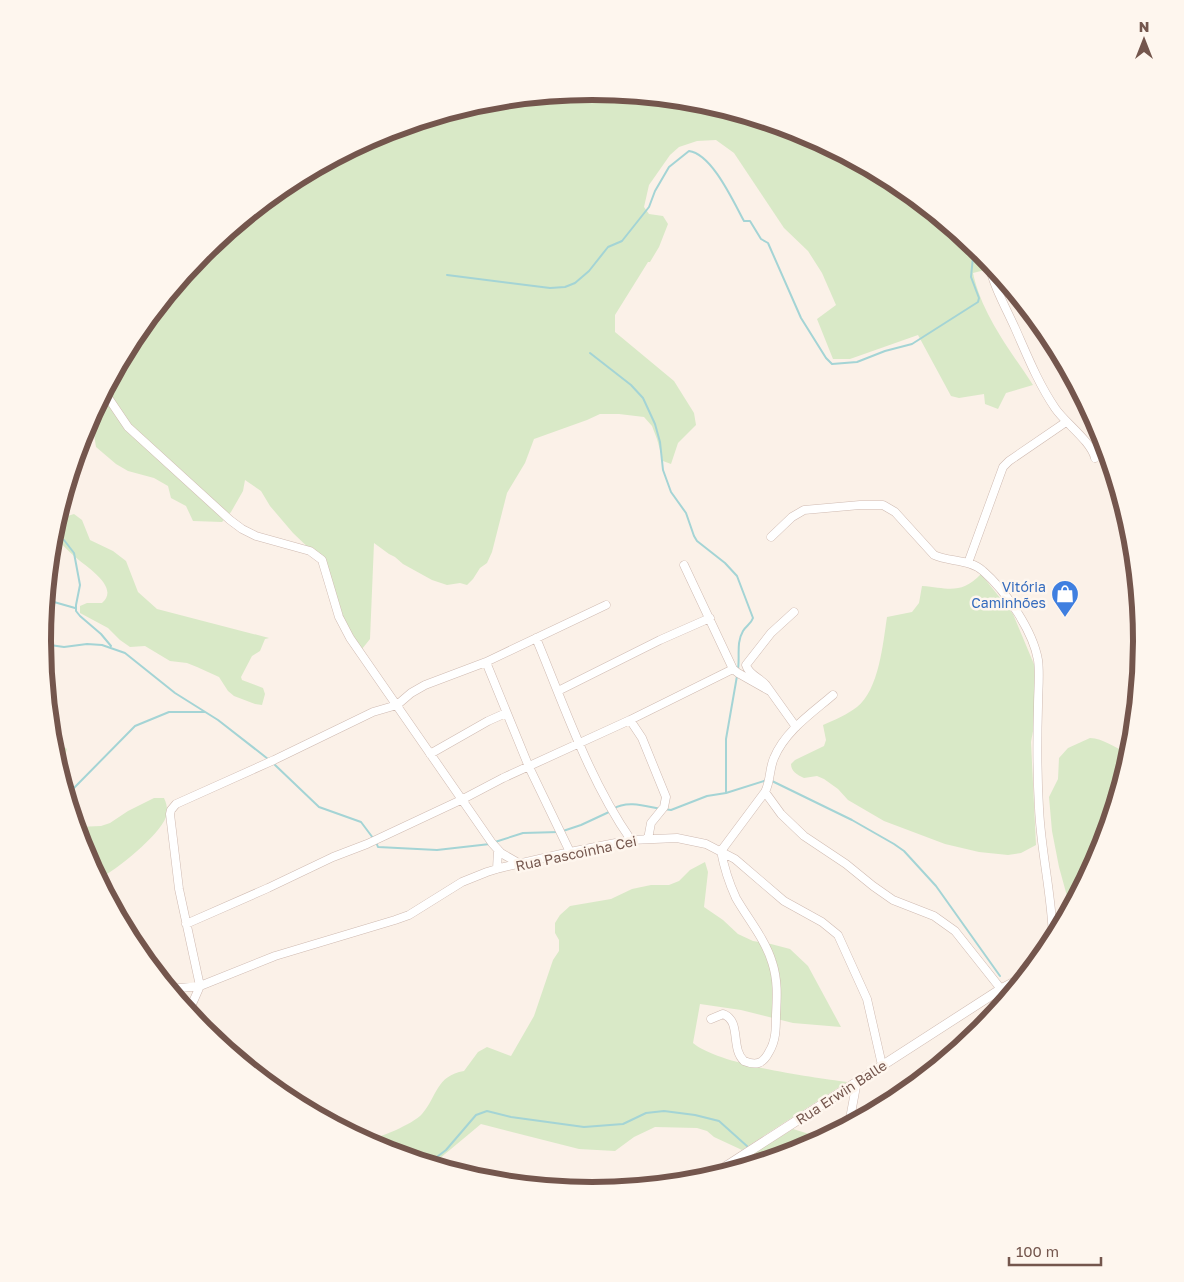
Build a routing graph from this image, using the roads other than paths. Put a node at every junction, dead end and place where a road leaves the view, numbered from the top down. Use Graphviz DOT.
graph roads {
  1 [pos="991,276"];
  2 [pos="109,399"];
  3 [pos="1066,422"];
  4 [pos="1095,458"];
  5 [pos="771,537"];
  6 [pos="968,563"];
  7 [pos="684,565"];
  8 [pos="606,605"];
  9 [pos="794,612"];
  10 [pos="710,618"];
  11 [pos="536,638"];
  12 [pos="486,662"];
  13 [pos="733,669"];
  14 [pos="558,691"];
  15 [pos="772,692"];
  16 [pos="833,695"];
  17 [pos="397,704"];
  18 [pos="506,713"];
  19 [pos="630,720"];
  20 [pos="796,727"];
  21 [pos="580,743"];
  22 [pos="430,754"];
  23 [pos="529,767"];
  24 [pos="765,792"];
  25 [pos="463,799"];
  26 [pos="648,839"];
  27 [pos="631,840"];
  28 [pos="498,850"];
  29 [pos="720,851"];
  30 [pos="570,852"];
  31 [pos="520,864"];
  32 [pos="497,869"];
  33 [pos="1053,923"];
  34 [pos="186,924"];
  35 [pos="1010,985"];
  36 [pos="200,986"];
  37 [pos="177,988"];
  38 [pos="1001,989"];
  39 [pos="191,1004"];
  40 [pos="711,1019"];
  41 [pos="882,1065"];
  42 [pos="857,1081"];
  43 [pos="851,1115"];
  44 [pos="742,1156"];
  45 [pos="742,1160"];
  46 [pos="731,1163"];
  1 -- 3 [label="street"];
  2 -- 17 [label="street"];
  3 -- 4 [label="street"];
  3 -- 6 [label="street"];
  5 -- 6 [label="street"];
  6 -- 33 [label="street"];
  7 -- 10 [label="street"];
  8 -- 11 [label="street"];
  9 -- 15 [label="street"];
  10 -- 13 [label="street"];
  10 -- 14 [label="street"];
  11 -- 12 [label="street"];
  11 -- 14 [label="street"];
  12 -- 17 [label="street"];
  12 -- 18 [label="street"];
  13 -- 15 [label="street"];
  13 -- 19 [label="street"];
  14 -- 21 [label="street"];
  15 -- 20 [label="street"];
  16 -- 20 [label="street"];
  17 -- 22 [label="street"];
  17 -- 34 [label="street"];
  18 -- 22 [label="street"];
  18 -- 23 [label="street"];
  19 -- 21 [label="street"];
  19 -- 26 [label="street"];
  20 -- 24 [label="street"];
  21 -- 23 [label="street"];
  21 -- 27 [label="street"];
  22 -- 25 [label="street"];
  23 -- 25 [label="street"];
  23 -- 30 [label="street"];
  24 -- 29 [label="street"];
  24 -- 38 [label="street"];
  25 -- 28 [label="street"];
  25 -- 34 [label="street"];
  26 -- 27 [label="street, Rua Pascoinha Cei"];
  26 -- 29 [label="street, Rua Pascoinha Cei"];
  27 -- 30 [label="street, Rua Pascoinha Cei"];
  28 -- 31 [label="street"];
  28 -- 32 [label="street"];
  29 -- 40 [label="street"];
  29 -- 41 [label="street, Rua Pascoinha Cei"];
  30 -- 31 [label="street, Rua Pascoinha Cei"];
  31 -- 32 [label="street, Rua Pascoinha Cei"];
  32 -- 36 [label="street, Rua Pascoinha Cei"];
  34 -- 36 [label="street"];
  35 -- 38 [label="street, Rua Erwin Balle"];
  36 -- 37 [label="street, Rua Pascoinha Cei"];
  36 -- 39 [label="street"];
  38 -- 41 [label="street, Rua Erwin Balle"];
  41 -- 42 [label="street, Rua Erwin Balle"];
  42 -- 43 [label="street"];
  42 -- 44 [label="street, Rua Erwin Balle"];
  44 -- 45 [label="street"];
  44 -- 46 [label="street, Rua Erwin Balle"];
}
